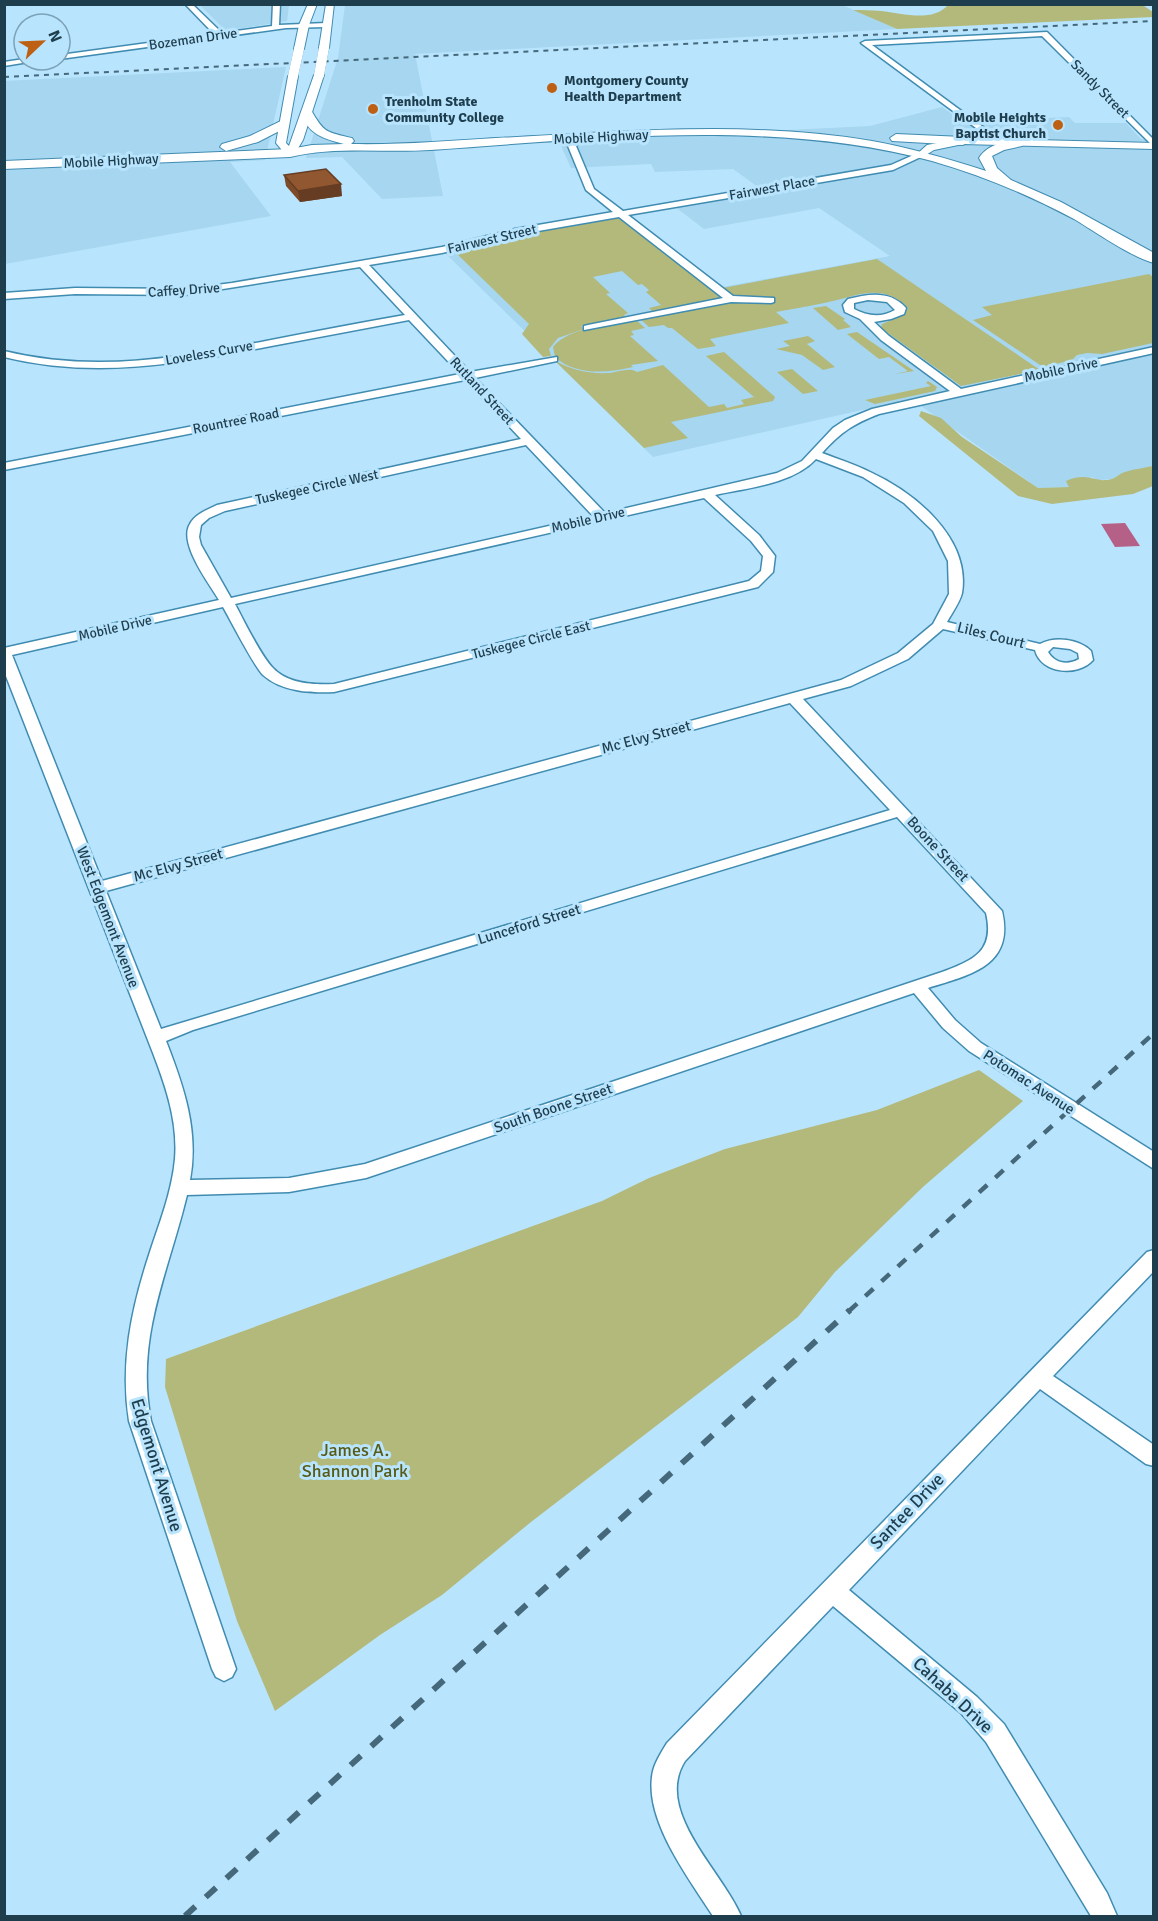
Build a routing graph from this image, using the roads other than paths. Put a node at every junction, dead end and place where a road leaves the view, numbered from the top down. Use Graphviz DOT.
graph roads {
  1 [pos="188,4"];
  2 [pos="277,4"];
  3 [pos="304,4"];
  4 [pos="313,4"];
  5 [pos="330,4"];
  6 [pos="326,25"];
  7 [pos="304,26"];
  8 [pos="275,28"];
  9 [pos="221,36"];
  10 [pos="72,55"];
  11 [pos="307,112"];
  12 [pos="285,123"];
  13 [pos="580,138"];
  14 [pos="821,138"];
  15 [pos="963,141"];
  16 [pos="997,143"];
  17 [pos="1018,143"];
  18 [pos="1154,146"];
  19 [pos="380,148"];
  20 [pos="290,153"];
  21 [pos="921,155"];
  22 [pos="183,158"];
  23 [pos="4,165"];
  24 [pos="1009,183"];
  25 [pos="621,214"];
  26 [pos="1154,259"];
  27 [pos="363,264"];
  28 [pos="4,296"];
  29 [pos="731,299"];
  30 [pos="771,300"];
  31 [pos="413,316"];
  32 [pos="864,317"];
  33 [pos="588,328"];
  34 [pos="1154,350"];
  35 [pos="4,354"];
  36 [pos="553,359"];
  37 [pos="468,376"];
  38 [pos="958,392"];
  39 [pos="529,441"];
  40 [pos="815,454"];
  41 [pos="4,467"];
  42 [pos="706,493"];
  43 [pos="602,517"];
  44 [pos="226,603"];
  45 [pos="939,624"];
  46 [pos="1042,648"];
  47 [pos="5,653"];
  48 [pos="793,697"];
  49 [pos="902,811"];
  50 [pos="97,888"];
  51 [pos="917,986"];
  52 [pos="156,1038"];
  53 [pos="1154,1162"];
  54 [pos="179,1188"];
  55 [pos="1154,1258"];
  56 [pos="1038,1377"];
  57 [pos="1154,1457"];
  58 [pos="831,1590"];
  59 [pos="224,1669"];
  60 [pos="728,1917"];
  61 [pos="1104,1917"];
  1 -- 9 [label="street"];
  2 -- 8 [label="street"];
  3 -- 7 [label="street"];
  4 -- 7 [label="street"];
  5 -- 6 [label="street"];
  6 -- 7 [label="street, Bozeman Drive"];
  6 -- 11 [label="street, bridge"];
  7 -- 8 [label="street, Bozeman Drive"];
  7 -- 12 [label="street, bridge"];
  8 -- 9 [label="street, Bozeman Drive"];
  9 -- 10 [label="street, Bozeman Drive"];
  11 -- 19 [label="main road"];
  11 -- 20 [label="street"];
  12 -- 20 [label="street"];
  12 -- 22 [label="main road"];
  13 -- 14 [label="main road, Mobile Highway"];
  13 -- 19 [label="main road, Mobile Highway"];
  13 -- 25 [label="street"];
  14 -- 15 [label="main road"];
  14 -- 21 [label="main road"];
  15 -- 16 [label="street"];
  15 -- 21 [label="street"];
  16 -- 17 [label="street"];
  16 -- 18 [label="street, Sandy Street"];
  16 -- 21 [label="street"];
  17 -- 18 [label="street"];
  17 -- 24 [label="main road"];
  19 -- 20 [label="main road, Mobile Highway"];
  20 -- 22 [label="main road, Mobile Highway"];
  21 -- 24 [label="main road"];
  21 -- 25 [label="street, Fairwest Place"];
  22 -- 23 [label="main road, Mobile Highway"];
  24 -- 26 [label="main road"];
  25 -- 27 [label="street, Fairwest Street"];
  25 -- 29 [label="street"];
  27 -- 28 [label="street, Caffey Drive"];
  27 -- 31 [label="street, Rutland Street"];
  29 -- 30 [label="street"];
  29 -- 33 [label="street"];
  31 -- 35 [label="street, Loveless Curve"];
  31 -- 37 [label="street, Rutland Street"];
  32 -- 38 [label="street"];
  34 -- 38 [label="street, Mobile Drive"];
  36 -- 37 [label="street, Rountree Road"];
  37 -- 39 [label="street, Rutland Street"];
  37 -- 41 [label="street, Rountree Road"];
  38 -- 40 [label="street, Mobile Drive"];
  39 -- 43 [label="street, Rutland Street"];
  39 -- 44 [label="street, Tuskegee Circle West"];
  40 -- 42 [label="street, Mobile Drive"];
  40 -- 45 [label="street, Mc Elvy Street"];
  42 -- 43 [label="street, Mobile Drive"];
  42 -- 44 [label="street, Tuskegee Circle East"];
  43 -- 44 [label="street, Mobile Drive"];
  44 -- 47 [label="street, Mobile Drive"];
  45 -- 46 [label="street, Liles Court"];
  45 -- 48 [label="street, Mc Elvy Street"];
  47 -- 50 [label="street, West Edgemont Avenue"];
  48 -- 49 [label="street, Boone Street"];
  48 -- 50 [label="street, Mc Elvy Street"];
  49 -- 51 [label="street, Boone Street"];
  49 -- 52 [label="street, Lunceford Street"];
  50 -- 52 [label="street, West Edgemont Avenue"];
  51 -- 53 [label="street, Potomac Avenue"];
  51 -- 54 [label="street, South Boone Street"];
  52 -- 54 [label="street, West Edgemont Avenue"];
  54 -- 59 [label="street, Edgemont Avenue"];
  55 -- 56 [label="street, Santee Drive"];
  56 -- 57 [label="street"];
  56 -- 58 [label="street, Santee Drive"];
  58 -- 60 [label="street, Santee Drive"];
  58 -- 61 [label="street, Cahaba Drive"];
}
